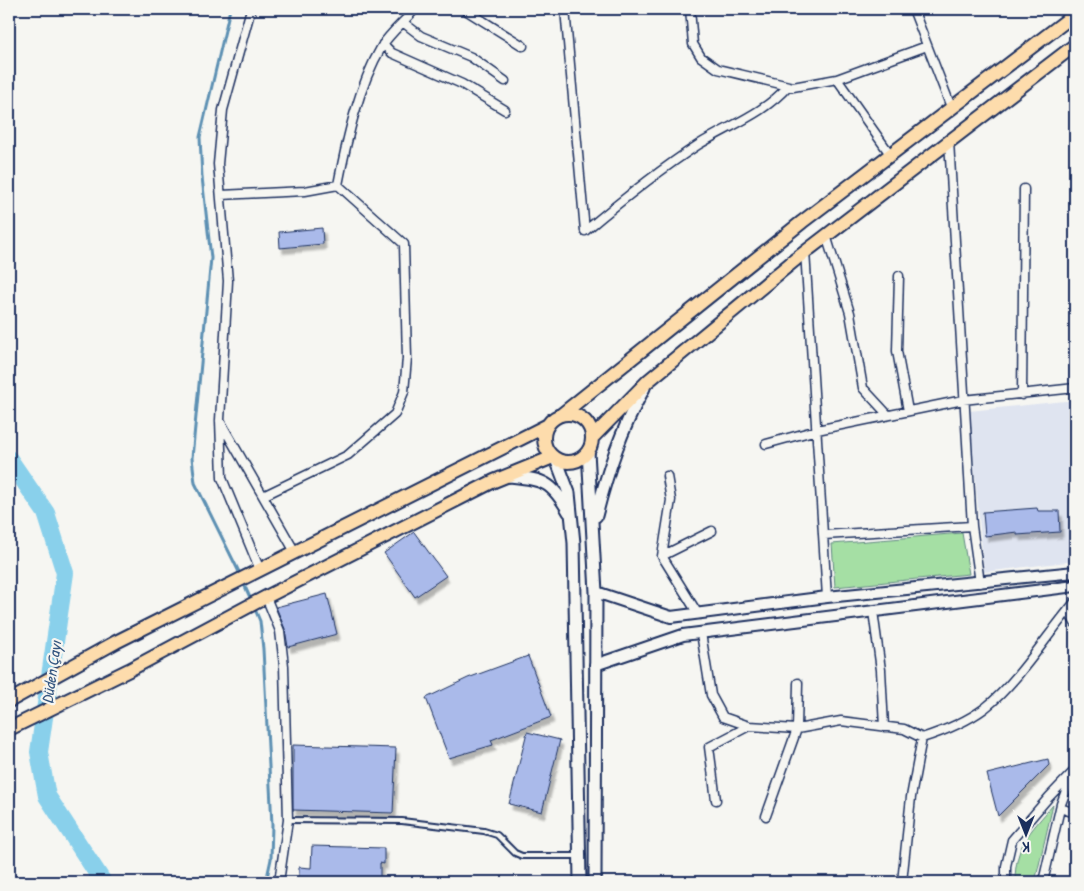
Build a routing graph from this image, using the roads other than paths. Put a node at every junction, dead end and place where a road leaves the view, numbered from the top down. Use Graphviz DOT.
graph roads {
  1 [pos="251,9"];
  2 [pos="415,9"];
  3 [pos="464,9"];
  4 [pos="565,9"];
  5 [pos="690,9"];
  6 [pos="913,9"];
  7 [pos="1075,14"];
  8 [pos="404,23"];
  9 [pos="383,44"];
  10 [pos="523,46"];
  11 [pos="927,46"];
  12 [pos="1074,50"];
  13 [pos="836,80"];
  14 [pos="505,81"];
  15 [pos="788,86"];
  16 [pos="951,107"];
  17 [pos="505,110"];
  18 [pos="949,141"];
  19 [pos="890,154"];
  20 [pos="338,185"];
  21 [pos="1024,189"];
  22 [pos="221,195"];
  23 [pos="826,235"];
  24 [pos="805,251"];
  25 [pos="899,276"];
  26 [pos="648,381"];
  27 [pos="1075,388"];
  28 [pos="1022,395"];
  29 [pos="963,400"];
  30 [pos="908,411"];
  31 [pos="561,415"];
  32 [pos="888,415"];
  33 [pos="220,420"];
  34 [pos="548,425"];
  35 [pos="817,430"];
  36 [pos="592,438"];
  37 [pos="766,444"];
  38 [pos="588,451"];
  39 [pos="554,458"];
  40 [pos="509,476"];
  41 [pos="667,476"];
  42 [pos="263,496"];
  43 [pos="572,518"];
  44 [pos="972,526"];
  45 [pos="593,530"];
  46 [pos="712,531"];
  47 [pos="824,535"];
  48 [pos="295,552"];
  49 [pos="662,556"];
  50 [pos="260,570"];
  51 [pos="1075,572"];
  52 [pos="980,583"];
  53 [pos="1075,586"];
  54 [pos="596,592"];
  55 [pos="266,597"];
  56 [pos="828,597"];
  57 [pos="1075,602"];
  58 [pos="873,611"];
  59 [pos="1068,611"];
  60 [pos="698,614"];
  61 [pos="1075,623"];
  62 [pos="702,633"];
  63 [pos="596,665"];
  64 [pos="798,683"];
  65 [pos="9,701"];
  66 [pos="750,726"];
  67 [pos="884,727"];
  68 [pos="9,729"];
  69 [pos="797,729"];
  70 [pos="922,738"];
  71 [pos="1074,770"];
  72 [pos="716,800"];
  73 [pos="1060,808"];
  74 [pos="1075,813"];
  75 [pos="766,816"];
  76 [pos="288,820"];
  77 [pos="580,856"];
  78 [pos="278,882"];
  79 [pos="580,882"];
  80 [pos="595,882"];
  81 [pos="902,882"];
  82 [pos="1006,882"];
  83 [pos="1043,882"];
  1 -- 22 [label="street"];
  2 -- 8 [label="street"];
  3 -- 10 [label="street"];
  4 -- 15 [label="street"];
  5 -- 15 [label="street"];
  6 -- 11 [label="street"];
  7 -- 16 [label="main road"];
  8 -- 9 [label="street"];
  8 -- 14 [label="street"];
  9 -- 17 [label="street"];
  9 -- 20 [label="street"];
  11 -- 13 [label="street"];
  11 -- 16 [label="street"];
  12 -- 18 [label="main road"];
  13 -- 15 [label="street"];
  13 -- 19 [label="street"];
  16 -- 19 [label="main road"];
  18 -- 23 [label="main road"];
  18 -- 29 [label="street"];
  19 -- 31 [label="main road"];
  20 -- 22 [label="street"];
  20 -- 42 [label="street"];
  21 -- 28 [label="street"];
  22 -- 33 [label="street"];
  23 -- 24 [label="main road"];
  23 -- 32 [label="street"];
  24 -- 26 [label="main road"];
  24 -- 35 [label="street"];
  25 -- 30 [label="street"];
  26 -- 36 [label="main road"];
  26 -- 45 [label="main road"];
  27 -- 28 [label="street"];
  28 -- 29 [label="street"];
  29 -- 30 [label="street"];
  29 -- 44 [label="street"];
  30 -- 32 [label="street"];
  31 -- 34 [label="main road"];
  31 -- 36 [label="main road"];
  32 -- 35 [label="street"];
  33 -- 42 [label="street"];
  33 -- 50 [label="street"];
  34 -- 39 [label="main road"];
  34 -- 48 [label="main road"];
  35 -- 37 [label="street"];
  35 -- 47 [label="street"];
  36 -- 38 [label="main road"];
  38 -- 39 [label="main road"];
  38 -- 45 [label="main road"];
  39 -- 40 [label="main road"];
  39 -- 43 [label="main road"];
  40 -- 43 [label="main road"];
  40 -- 55 [label="main road"];
  41 -- 49 [label="street"];
  42 -- 48 [label="street"];
  43 -- 77 [label="main road"];
  44 -- 47 [label="street"];
  44 -- 52 [label="street"];
  45 -- 54 [label="main road"];
  46 -- 49 [label="street"];
  47 -- 56 [label="street"];
  48 -- 50 [label="main road"];
  49 -- 60 [label="street"];
  50 -- 65 [label="main road"];
  51 -- 52 [label="street"];
  52 -- 56 [label="street"];
  53 -- 58 [label="street"];
  54 -- 60 [label="street"];
  54 -- 63 [label="main road"];
  55 -- 68 [label="main road"];
  55 -- 76 [label="street"];
  56 -- 60 [label="street"];
  57 -- 59 [label="street"];
  58 -- 62 [label="street"];
  58 -- 67 [label="street"];
  59 -- 61 [label="street"];
  59 -- 70 [label="street"];
  62 -- 63 [label="street"];
  62 -- 66 [label="street"];
  63 -- 80 [label="main road"];
  64 -- 69 [label="street"];
  66 -- 69 [label="street"];
  66 -- 72 [label="street"];
  67 -- 69 [label="street"];
  67 -- 70 [label="street"];
  69 -- 75 [label="street"];
  70 -- 81 [label="street"];
  71 -- 73 [label="street"];
  71 -- 82 [label="street"];
  73 -- 74 [label="street"];
  73 -- 83 [label="street"];
  76 -- 77 [label="lane"];
  76 -- 78 [label="street"];
  77 -- 79 [label="main road"];
}
